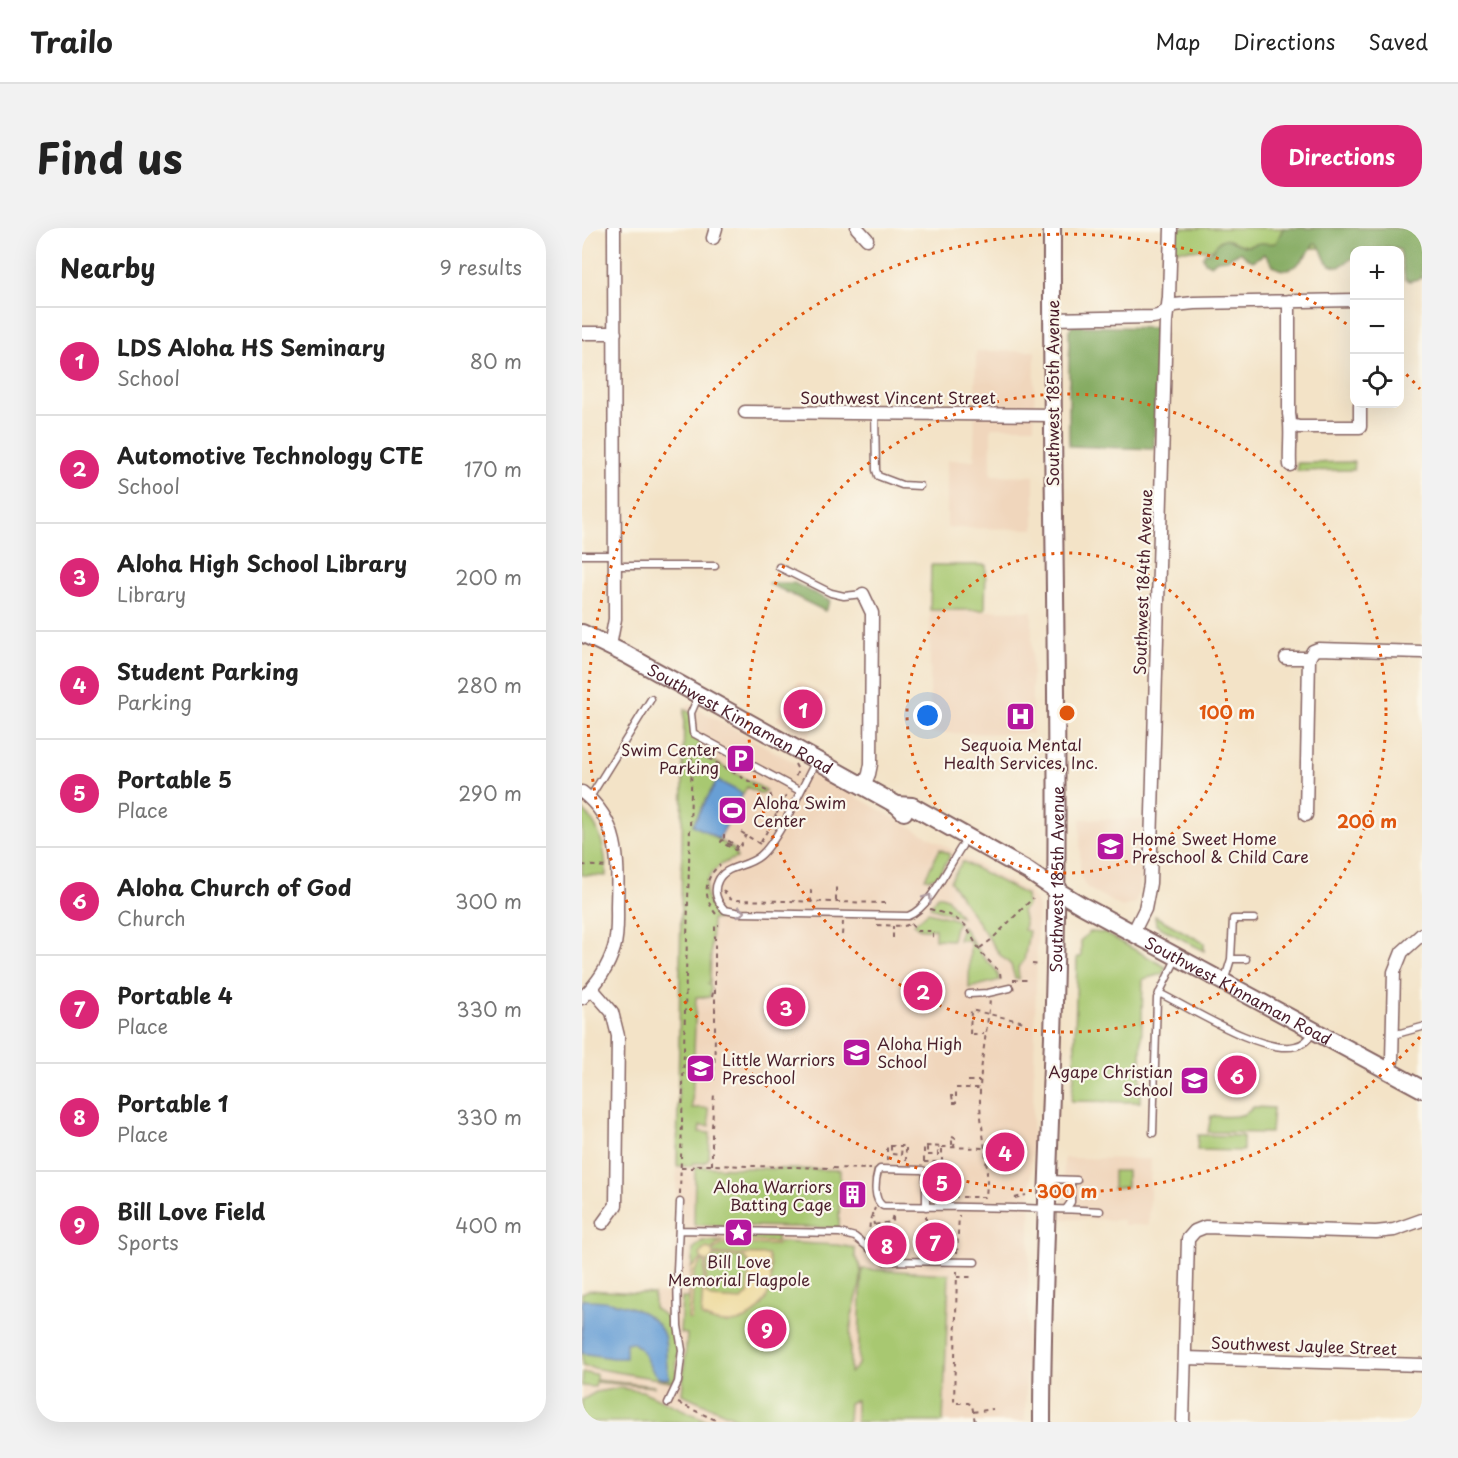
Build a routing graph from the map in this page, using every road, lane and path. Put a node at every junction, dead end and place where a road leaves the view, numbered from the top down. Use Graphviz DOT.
graph roads {
  1 [pos="614,228"];
  2 [pos="857,228"];
  3 [pos="1052,228"];
  4 [pos="1171,228"];
  5 [pos="867,238"];
  6 [pos="1350,300"];
  7 [pos="1289,301"];
  8 [pos="1168,309"];
  9 [pos="1052,319"];
  10 [pos="582,333"];
  11 [pos="615,333"];
  12 [pos="1360,408"];
  13 [pos="745,412"];
  14 [pos="875,413"];
  15 [pos="1051,415"];
  16 [pos="1291,425"];
  17 [pos="1290,465"];
  18 [pos="920,486"];
  19 [pos="582,555"];
  20 [pos="615,561"];
  21 [pos="715,566"];
  22 [pos="779,567"];
  23 [pos="863,594"];
  24 [pos="582,633"];
  25 [pos="609,646"];
  26 [pos="1422,652"];
  27 [pos="1286,658"];
  28 [pos="1309,658"];
  29 [pos="699,695"];
  30 [pos="651,699"];
  31 [pos="816,760"];
  32 [pos="795,764"];
  33 [pos="791,786"];
  34 [pos="864,786"];
  35 [pos="800,790"];
  36 [pos="586,796"];
  37 [pos="897,805"];
  38 [pos="1306,815"];
  39 [pos="741,831"];
  40 [pos="724,834"];
  41 [pos="746,835"];
  42 [pos="760,844"];
  43 [pos="962,846"];
  44 [pos="582,864"];
  45 [pos="618,869"];
  46 [pos="811,886"];
  47 [pos="836,886"];
  48 [pos="1056,890"];
  49 [pos="1033,898"];
  50 [pos="734,900"];
  51 [pos="811,901"];
  52 [pos="837,902"];
  53 [pos="886,903"];
  54 [pos="838,907"];
  55 [pos="927,908"];
  56 [pos="1254,919"];
  57 [pos="718,925"];
  58 [pos="843,925"];
  59 [pos="877,926"];
  60 [pos="893,926"];
  61 [pos="1133,933"];
  62 [pos="1422,934"];
  63 [pos="842,935"];
  64 [pos="893,938"];
  65 [pos="933,939"];
  66 [pos="980,948"];
  67 [pos="1177,957"];
  68 [pos="1231,959"];
  69 [pos="1246,959"];
  70 [pos="1010,980"];
  71 [pos="1031,980"];
  72 [pos="1224,982"];
  73 [pos="714,985"];
  74 [pos="1010,988"];
  75 [pos="592,989"];
  76 [pos="1001,991"];
  77 [pos="990,993"];
  78 [pos="1159,993"];
  79 [pos="969,994"];
  80 [pos="711,997"];
  81 [pos="582,998"];
  82 [pos="988,1013"];
  83 [pos="1024,1022"];
  84 [pos="1422,1027"];
  85 [pos="715,1030"];
  86 [pos="1314,1031"];
  87 [pos="985,1034"];
  88 [pos="715,1035"];
  89 [pos="1392,1035"];
  90 [pos="1388,1070"];
  91 [pos="714,1080"];
  92 [pos="968,1081"];
  93 [pos="980,1082"];
  94 [pos="980,1088"];
  95 [pos="1422,1089"];
  96 [pos="714,1093"];
  97 [pos="952,1095"];
  98 [pos="712,1126"];
  99 [pos="712,1133"];
  100 [pos="1153,1133"];
  101 [pos="951,1144"];
  102 [pos="896,1147"];
  103 [pos="942,1147"];
  104 [pos="954,1147"];
  105 [pos="929,1148"];
  106 [pos="936,1148"];
  107 [pos="986,1148"];
  108 [pos="924,1162"];
  109 [pos="932,1162"];
  110 [pos="711,1165"];
  111 [pos="681,1168"];
  112 [pos="864,1169"];
  113 [pos="887,1169"];
  114 [pos="906,1170"];
  115 [pos="1047,1179"];
  116 [pos="1026,1195"];
  117 [pos="953,1197"];
  118 [pos="1015,1198"];
  119 [pos="680,1202"];
  120 [pos="878,1203"];
  121 [pos="893,1206"];
  122 [pos="926,1207"];
  123 [pos="962,1208"];
  124 [pos="1046,1208"];
  125 [pos="1065,1209"];
  126 [pos="1100,1211"];
  127 [pos="872,1213"];
  128 [pos="893,1217"];
  129 [pos="1422,1220"];
  130 [pos="603,1223"];
  131 [pos="874,1225"];
  132 [pos="679,1230"];
  133 [pos="868,1248"];
  134 [pos="894,1252"];
  135 [pos="926,1253"];
  136 [pos="957,1262"];
  137 [pos="975,1262"];
  138 [pos="957,1277"];
  139 [pos="975,1277"];
  140 [pos="1185,1358"];
  141 [pos="1422,1365"];
  142 [pos="669,1401"];
  143 [pos="993,1409"];
  144 [pos="973,1412"];
  145 [pos="720,1422"];
  146 [pos="975,1422"];
  147 [pos="1041,1422"];
  148 [pos="1183,1422"];
  1 -- 11 [label="street"];
  2 -- 5 [label="street"];
  3 -- 9 [label="main road, Southwest 185th Avenue"];
  4 -- 8 [label="street, Southwest 184th Avenue"];
  6 -- 7 [label="street"];
  7 -- 8 [label="street"];
  7 -- 16 [label="street"];
  8 -- 9 [label="street"];
  8 -- 61 [label="street, Southwest 184th Avenue"];
  9 -- 15 [label="main road, Southwest 185th Avenue"];
  10 -- 11 [label="street"];
  11 -- 20 [label="street"];
  12 -- 16 [label="street"];
  13 -- 14 [label="street, Southwest Vincent Street"];
  14 -- 15 [label="street, Southwest Vincent Street"];
  14 -- 18 [label="lane"];
  15 -- 48 [label="main road, Southwest 185th Avenue"];
  16 -- 17 [label="street"];
  19 -- 20 [label="lane"];
  20 -- 21 [label="lane"];
  20 -- 25 [label="street"];
  22 -- 23 [label="lane"];
  23 -- 34 [label="street"];
  24 -- 25 [label="main road, Southwest Kinnaman Road"];
  25 -- 29 [label="main road, Southwest Kinnaman Road"];
  26 -- 28 [label="street"];
  27 -- 28 [label="street"];
  28 -- 38 [label="street"];
  29 -- 31 [label="main road, Southwest Kinnaman Road"];
  29 -- 33 [label="lane"];
  30 -- 36 [label="lane"];
  31 -- 34 [label="main road, Southwest Kinnaman Road"];
  31 -- 35 [label="lane"];
  32 -- 33 [label="path"];
  33 -- 35 [label="lane"];
  33 -- 111 [label="path"];
  34 -- 37 [label="main road, Southwest Kinnaman Road"];
  35 -- 43 [label="lane, one-way"];
  36 -- 45 [label="street"];
  37 -- 43 [label="main road, Southwest Kinnaman Road"];
  37 -- 48 [label="main road, Southwest Kinnaman Road"];
  39 -- 41 [label="path"];
  40 -- 41 [label="path"];
  41 -- 42 [label="path"];
  43 -- 48 [label="main road, Southwest Kinnaman Road"];
  44 -- 45 [label="path"];
  45 -- 75 [label="street"];
  46 -- 51 [label="path"];
  47 -- 52 [label="path"];
  48 -- 61 [label="main road, Southwest Kinnaman Road"];
  48 -- 115 [label="main road, Southwest 185th Avenue"];
  49 -- 66 [label="path"];
  50 -- 51 [label="path"];
  51 -- 52 [label="path"];
  52 -- 53 [label="path"];
  52 -- 54 [label="path"];
  55 -- 66 [label="path"];
  56 -- 68 [label="lane"];
  57 -- 73 [label="path"];
  58 -- 63 [label="path"];
  59 -- 60 [label="path"];
  60 -- 64 [label="path"];
  60 -- 65 [label="path"];
  61 -- 67 [label="main road, Southwest Kinnaman Road"];
  62 -- 89 [label="street"];
  66 -- 76 [label="path"];
  67 -- 72 [label="main road, Southwest Kinnaman Road"];
  67 -- 78 [label="lane"];
  68 -- 69 [label="lane"];
  68 -- 72 [label="lane"];
  70 -- 71 [label="path"];
  72 -- 86 [label="main road, Southwest Kinnaman Road"];
  73 -- 80 [label="path"];
  73 -- 85 [label="path"];
  74 -- 76 [label="lane"];
  75 -- 81 [label="street"];
  75 -- 130 [label="street"];
  76 -- 77 [label="lane"];
  77 -- 79 [label="lane"];
  77 -- 82 [label="path"];
  78 -- 86 [label="lane"];
  78 -- 100 [label="lane"];
  82 -- 83 [label="path"];
  82 -- 87 [label="path"];
  82 -- 87 [label="path"];
  84 -- 89 [label="lane"];
  86 -- 90 [label="main road, Southwest Kinnaman Road"];
  87 -- 93 [label="path"];
  88 -- 91 [label="path"];
  89 -- 90 [label="street"];
  90 -- 95 [label="main road, Southwest Kinnaman Road"];
  92 -- 93 [label="path"];
  93 -- 94 [label="path"];
  94 -- 97 [label="path"];
  94 -- 107 [label="path"];
  96 -- 98 [label="path"];
  99 -- 110 [label="path"];
  101 -- 104 [label="path"];
  102 -- 102 [label="path"];
  102 -- 113 [label="path"];
  102 -- 114 [label="path"];
  103 -- 104 [label="path"];
  103 -- 106 [label="path"];
  103 -- 109 [label="path"];
  104 -- 107 [label="path"];
  105 -- 106 [label="path"];
  105 -- 106 [label="path"];
  105 -- 108 [label="path"];
  107 -- 117 [label="path"];
  110 -- 111 [label="path"];
  110 -- 112 [label="path"];
  111 -- 119 [label="path"];
  113 -- 114 [label="lane"];
  113 -- 120 [label="lane"];
  114 -- 122 [label="lane"];
  115 -- 124 [label="main road, Southwest 185th Avenue"];
  115 -- 125 [label="lane"];
  116 -- 118 [label="path"];
  119 -- 132 [label="lane"];
  120 -- 121 [label="lane"];
  120 -- 127 [label="path"];
  121 -- 122 [label="lane"];
  121 -- 128 [label="path"];
  122 -- 123 [label="lane"];
  122 -- 135 [label="path"];
  123 -- 124 [label="lane"];
  123 -- 136 [label="path"];
  124 -- 125 [label="lane"];
  124 -- 147 [label="main road, Southwest 185th Avenue"];
  125 -- 126 [label="lane"];
  127 -- 131 [label="path"];
  127 -- 133 [label="path"];
  128 -- 131 [label="path"];
  128 -- 134 [label="path"];
  129 -- 140 [label="street"];
  131 -- 133 [label="path"];
  132 -- 133 [label="lane"];
  132 -- 142 [label="lane"];
  133 -- 136 [label="lane"];
  136 -- 137 [label="lane"];
  136 -- 138 [label="path"];
  138 -- 139 [label="path"];
  138 -- 144 [label="path"];
  140 -- 141 [label="street, Southwest Jaylee Street"];
  140 -- 148 [label="street"];
  142 -- 145 [label="path"];
  143 -- 144 [label="path"];
  144 -- 146 [label="path"];
}
